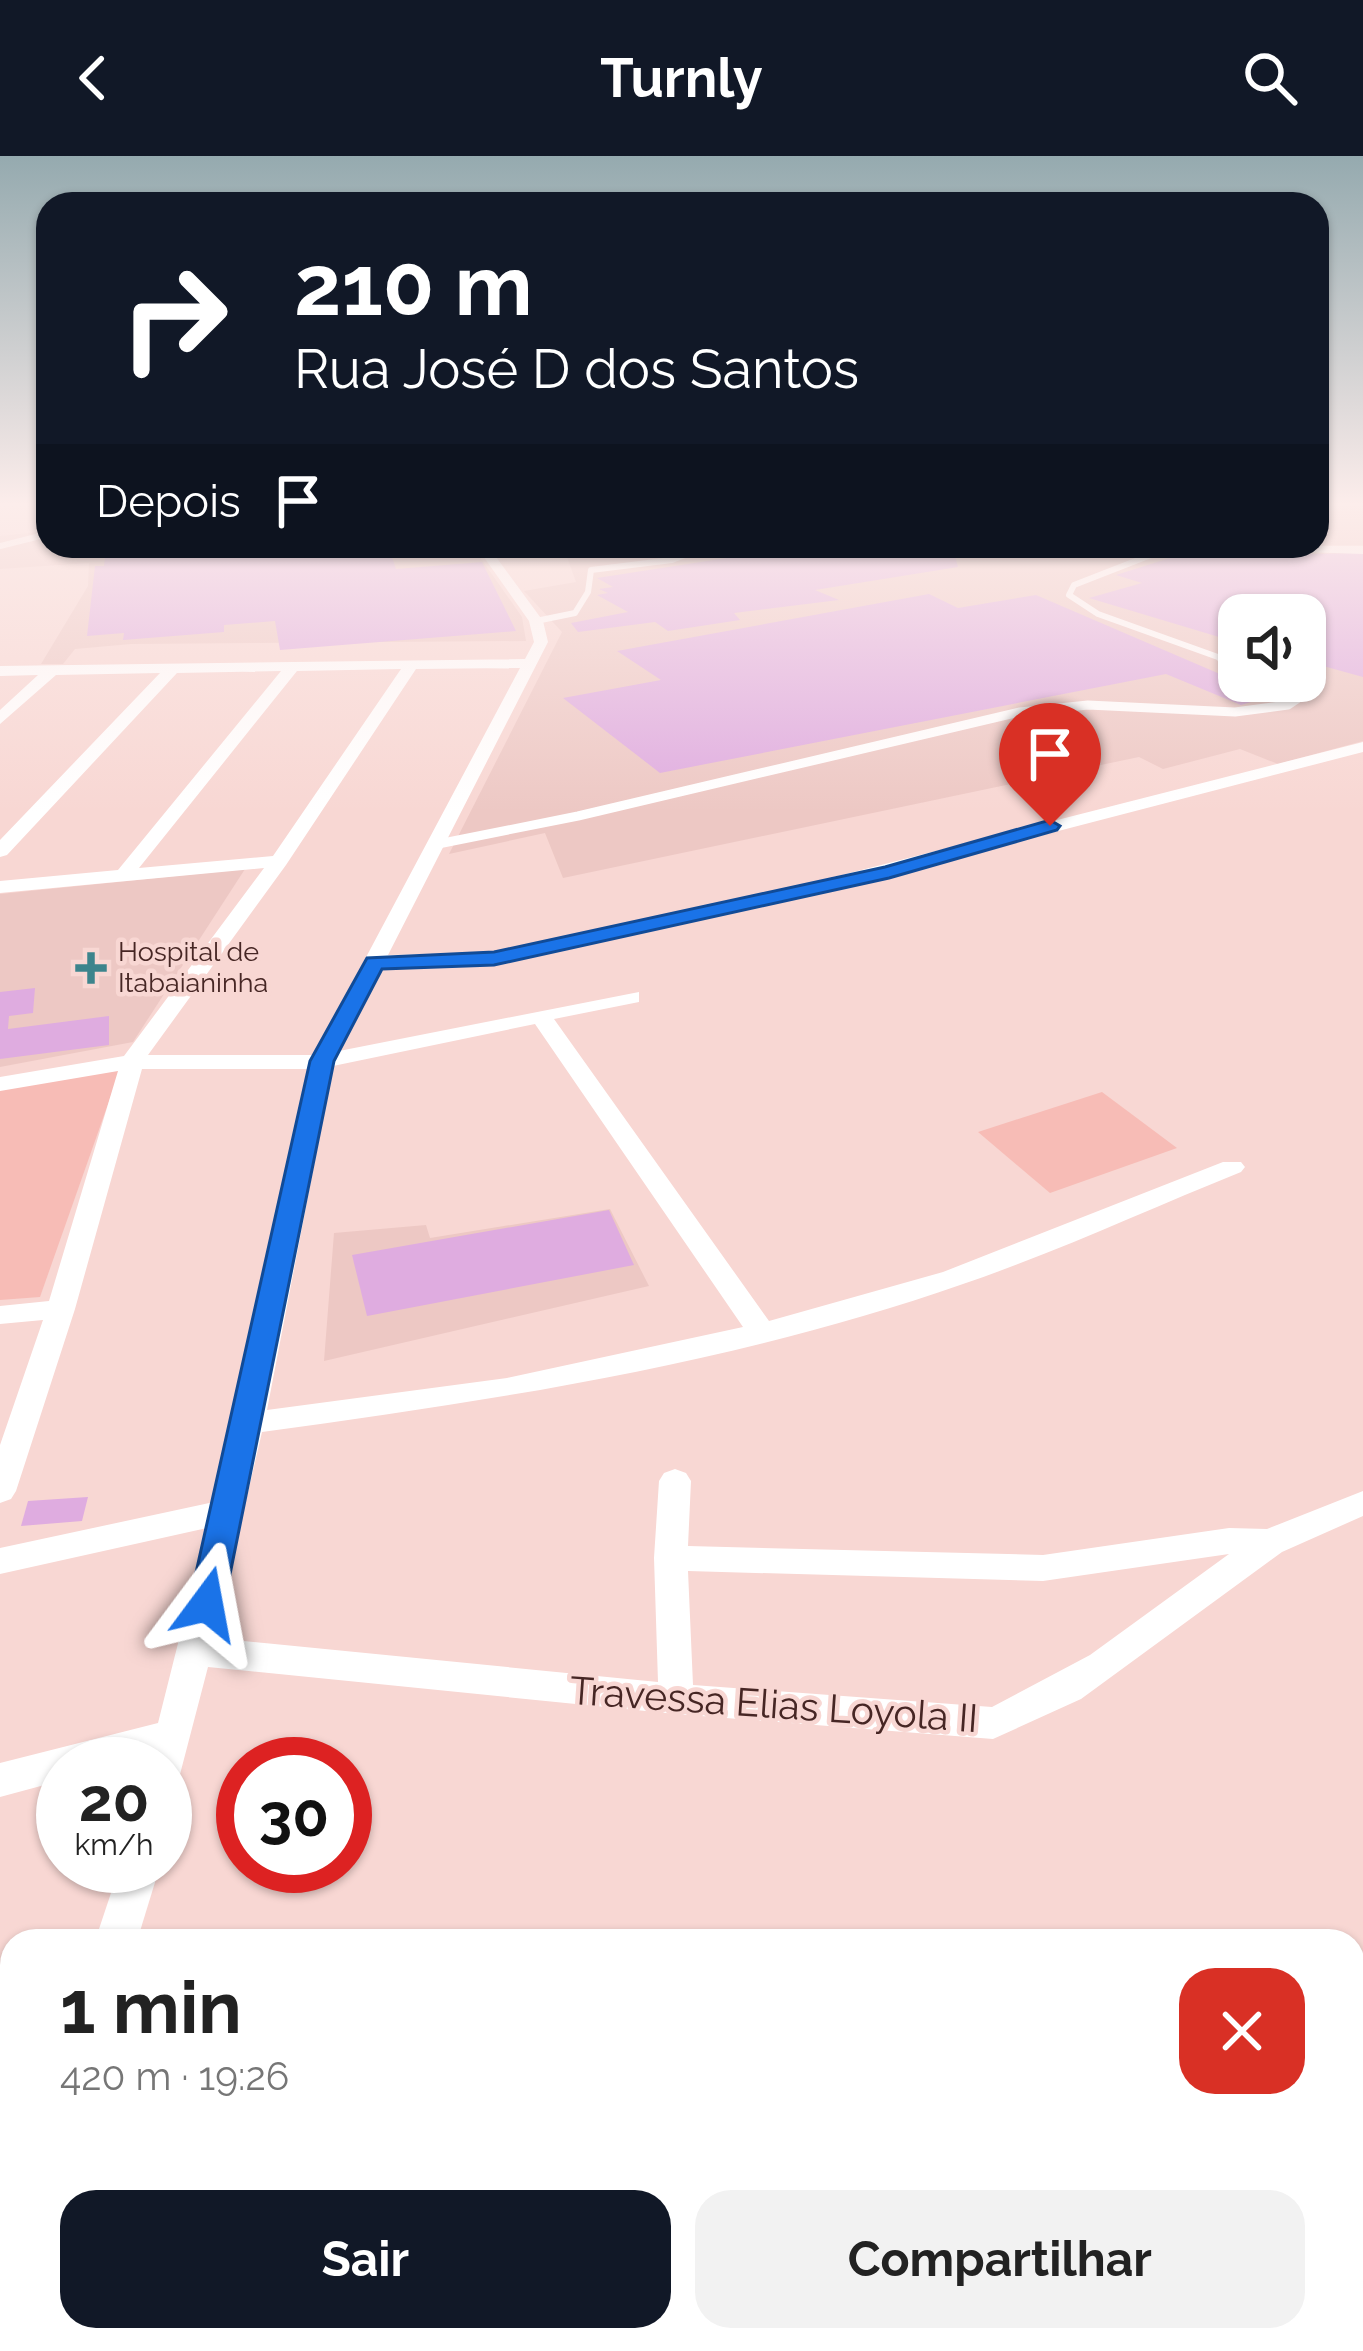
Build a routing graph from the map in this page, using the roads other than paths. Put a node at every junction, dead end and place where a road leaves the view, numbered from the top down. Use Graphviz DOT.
graph roads {
  1 [pos="526,607"];
  2 [pos="578,607"];
  3 [pos="1088,607"];
  4 [pos="536,621"];
  5 [pos="1218,657"];
  6 [pos="533,663"];
  7 [pos="410,666"];
  8 [pos="292,668"];
  9 [pos="172,669"];
  10 [pos="0,671"];
  11 [pos="50,672"];
  12 [pos="1291,702"];
  13 [pos="0,719"];
  14 [pos="1363,747"];
  15 [pos="433,844"];
  16 [pos="0,851"];
  17 [pos="279,861"];
  18 [pos="124,875"];
  19 [pos="0,887"];
  20 [pos="374,962"];
  21 [pos="631,997"];
  22 [pos="540,1015"];
  23 [pos="322,1061"];
  24 [pos="133,1062"];
  25 [pos="0,1084"];
  26 [pos="1232,1167"];
  27 [pos="61,1309"];
  28 [pos="0,1315"];
  29 [pos="762,1333"];
  30 [pos="249,1423"];
  31 [pos="675,1480"];
  32 [pos="0,1491"];
  33 [pos="1363,1503"];
  34 [pos="228,1511"];
  35 [pos="1272,1542"];
  36 [pos="671,1558"];
  37 [pos="0,1562"];
  38 [pos="196,1651"];
  39 [pos="676,1699"];
  40 [pos="174,1737"];
  41 [pos="36,1774"];
  42 [pos="0,1780"];
  43 [pos="134,1893"];
  44 [pos="127,1929"];
  1 -- 4 [label="street"];
  2 -- 4 [label="lane"];
  3 -- 5 [label="lane"];
  4 -- 6 [label="street"];
  6 -- 7 [label="street"];
  6 -- 15 [label="street"];
  7 -- 8 [label="street"];
  7 -- 17 [label="street"];
  8 -- 9 [label="street"];
  8 -- 18 [label="street"];
  9 -- 11 [label="street"];
  9 -- 16 [label="street"];
  10 -- 11 [label="street"];
  11 -- 13 [label="street"];
  12 -- 15 [label="lane"];
  14 -- 20 [label="street"];
  15 -- 20 [label="street"];
  17 -- 18 [label="street"];
  17 -- 24 [label="street"];
  18 -- 19 [label="street"];
  20 -- 23 [label="street"];
  21 -- 22 [label="street"];
  22 -- 23 [label="street"];
  22 -- 29 [label="street"];
  23 -- 24 [label="street"];
  23 -- 30 [label="street"];
  24 -- 25 [label="street"];
  24 -- 27 [label="street"];
  26 -- 29 [label="street"];
  27 -- 28 [label="street"];
  27 -- 32 [label="street"];
  29 -- 30 [label="street"];
  30 -- 34 [label="street"];
  31 -- 36 [label="street"];
  33 -- 35 [label="street, Travessa Elias Loyola II"];
  34 -- 37 [label="street"];
  34 -- 38 [label="street"];
  35 -- 36 [label="street"];
  35 -- 39 [label="street, Travessa Elias Loyola II"];
  36 -- 39 [label="street"];
  38 -- 39 [label="street, Travessa Elias Loyola II"];
  38 -- 40 [label="street"];
  41 -- 42 [label="street"];
  43 -- 44 [label="street"];
}
